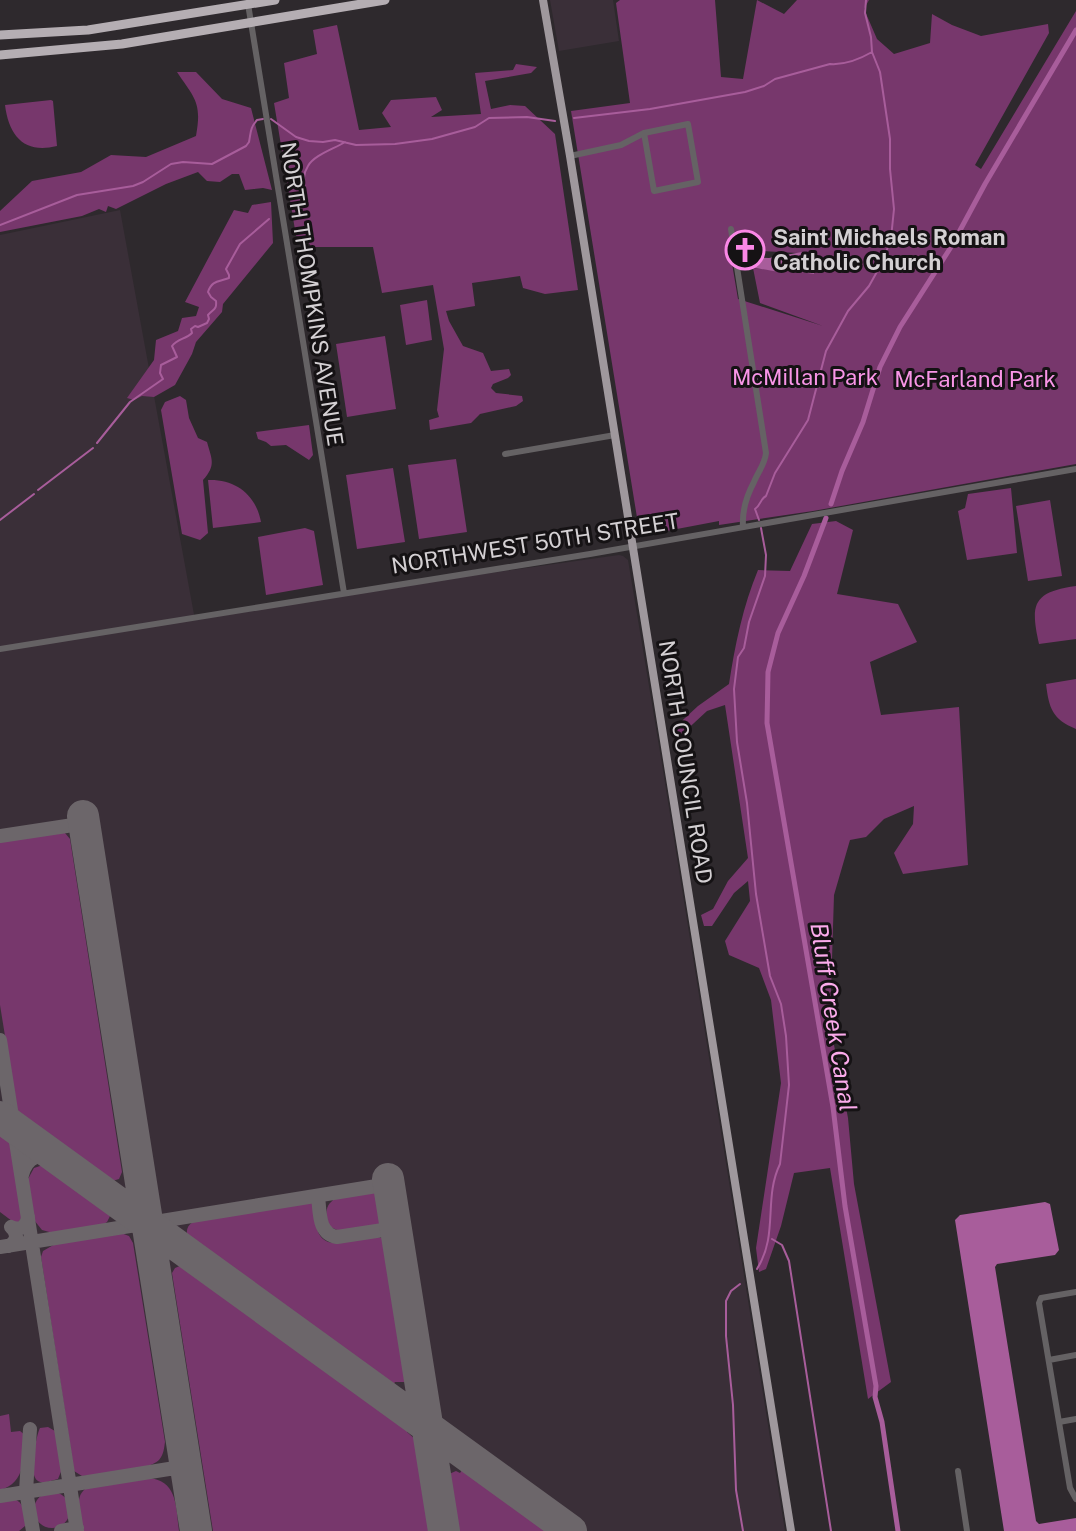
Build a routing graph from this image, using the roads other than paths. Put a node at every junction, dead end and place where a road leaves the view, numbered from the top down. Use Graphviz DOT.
graph roads {
  1 [pos="275,0"];
  2 [pos="385,0"];
  3 [pos="543,0"];
  4 [pos="248,2"];
  5 [pos="251,23"];
  6 [pos="88,30"];
  7 [pos="0,35"];
  8 [pos="91,48"];
  9 [pos="0,55"];
  10 [pos="644,133"];
  11 [pos="570,156"];
  12 [pos="731,229"];
  13 [pos="615,435"];
  14 [pos="505,454"];
  15 [pos="1076,469"];
  16 [pos="743,527"];
  17 [pos="633,546"];
  18 [pos="344,593"];
  19 [pos="0,649"];
  20 [pos="1076,1292"];
  21 [pos="1076,1355"];
  22 [pos="1049,1360"];
  23 [pos="1076,1419"];
  24 [pos="1059,1422"];
  25 [pos="958,1471"];
  26 [pos="1076,1499"];
  27 [pos="791,1531"];
  28 [pos="967,1531"];
  1 -- 4 [label="highway"];
  2 -- 5 [label="highway"];
  3 -- 11 [label="main road, NORTH COUNCIL ROAD"];
  4 -- 5 [label="street, NORTH THOMPKINS AVENUE"];
  4 -- 6 [label="highway"];
  5 -- 8 [label="highway"];
  5 -- 18 [label="street, NORTH THOMPKINS AVENUE"];
  6 -- 7 [label="highway"];
  6 -- 8 [label="highway"];
  8 -- 9 [label="highway"];
  10 -- 10 [label="street"];
  10 -- 11 [label="street"];
  11 -- 13 [label="main road, NORTH COUNCIL ROAD"];
  12 -- 16 [label="street"];
  13 -- 14 [label="street"];
  13 -- 17 [label="main road, NORTH COUNCIL ROAD"];
  15 -- 16 [label="street, NORTHWEST 50TH STREET"];
  16 -- 17 [label="street, NORTHWEST 50TH STREET"];
  17 -- 18 [label="street, NORTHWEST 50TH STREET"];
  17 -- 27 [label="main road, NORTH COUNCIL ROAD"];
  18 -- 19 [label="street, NORTHWEST 50TH STREET"];
  20 -- 22 [label="street"];
  21 -- 22 [label="street"];
  22 -- 24 [label="street"];
  23 -- 24 [label="street"];
  24 -- 26 [label="street"];
  25 -- 28 [label="street"];
}
